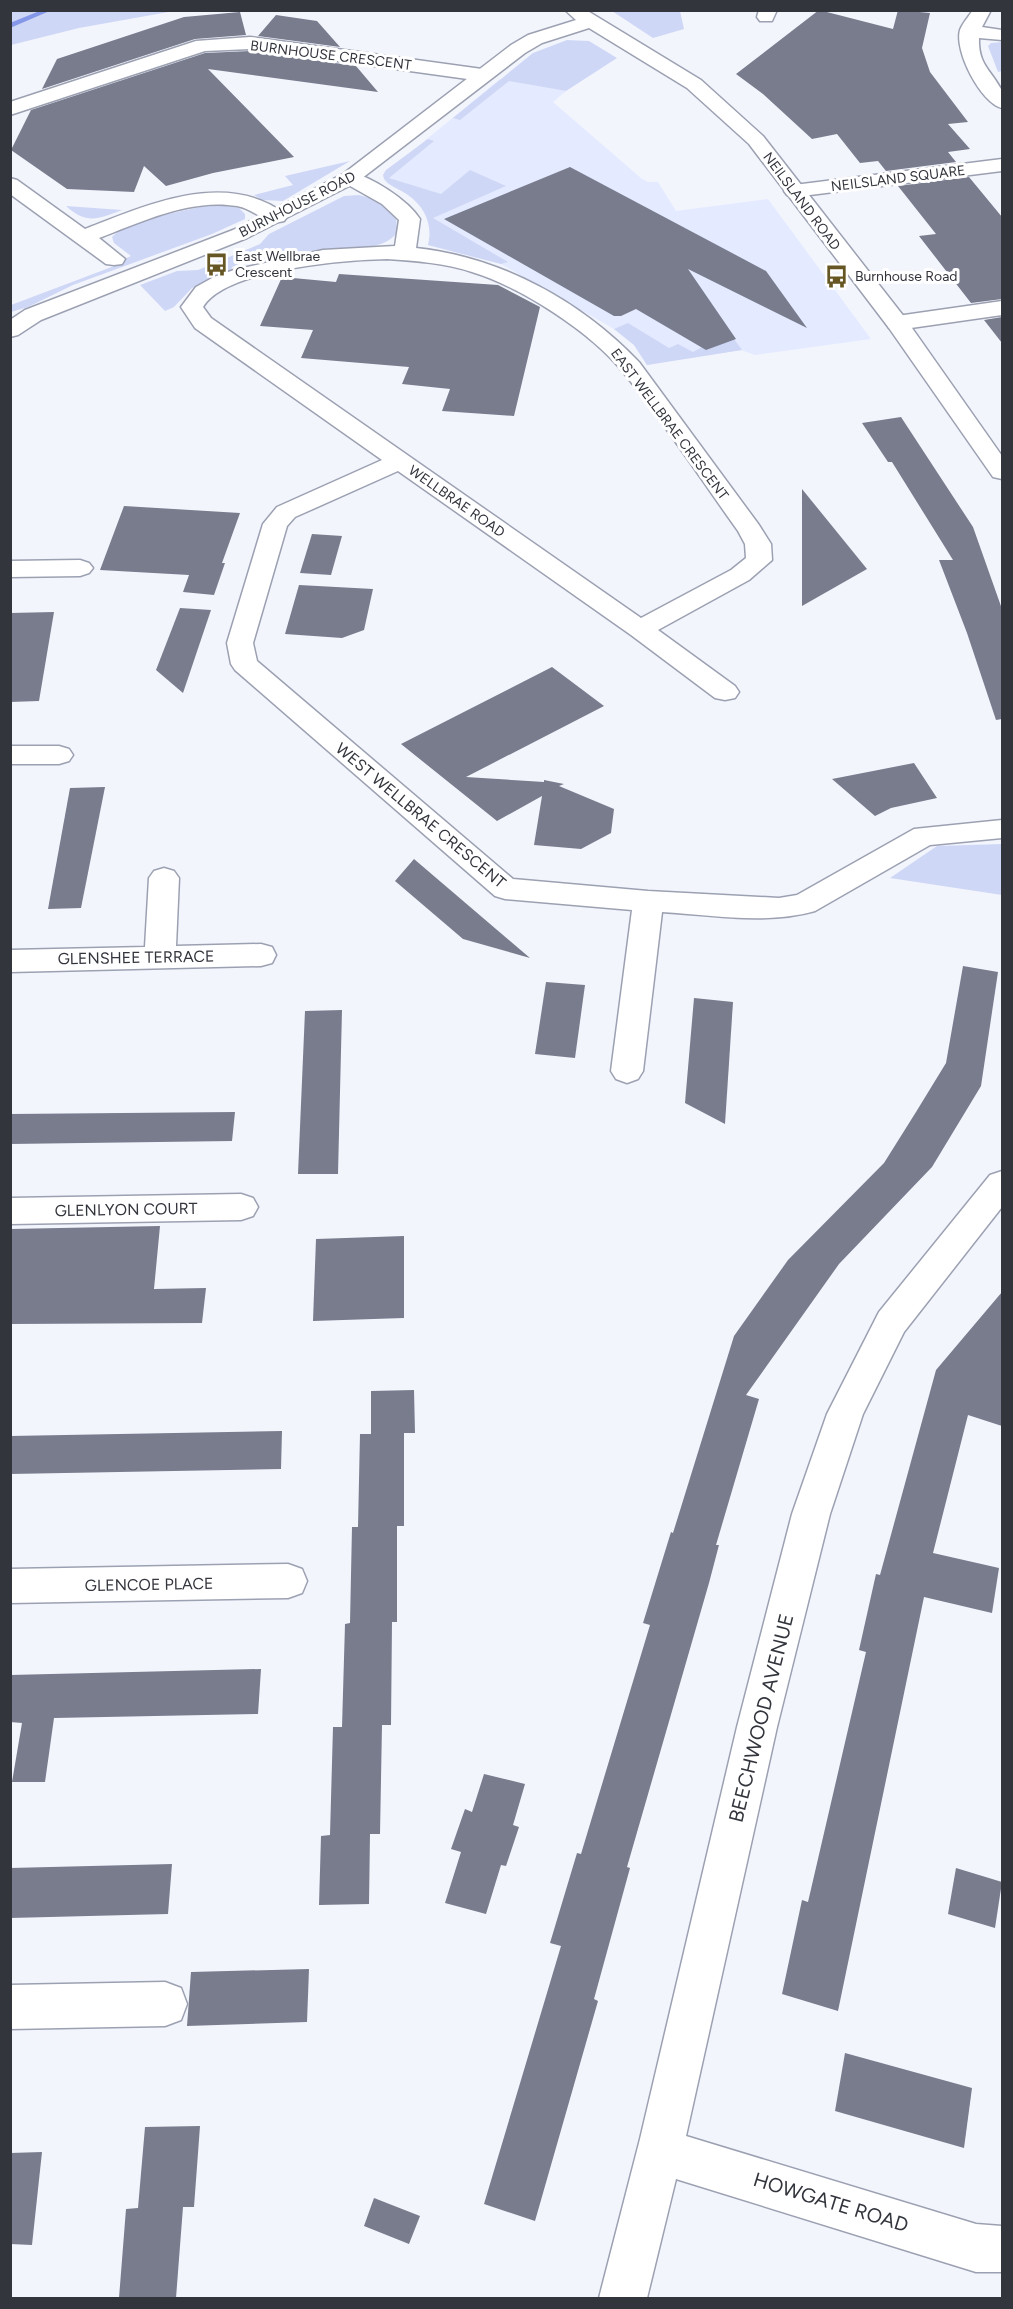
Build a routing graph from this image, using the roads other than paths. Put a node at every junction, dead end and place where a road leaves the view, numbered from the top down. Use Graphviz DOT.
graph roads {
  1 [pos="572,10"];
  2 [pos="982,10"];
  3 [pos="592,21"];
  4 [pos="969,31"];
  5 [pos="1002,35"];
  6 [pos="482,75"];
  7 [pos="1002,102"];
  8 [pos="10,109"];
  9 [pos="1002,165"];
  10 [pos="350,178"];
  11 [pos="10,184"];
  12 [pos="794,190"];
  13 [pos="277,217"];
  14 [pos="85,236"];
  15 [pos="405,253"];
  16 [pos="114,259"];
  17 [pos="192,307"];
  18 [pos="1002,308"];
  19 [pos="897,323"];
  20 [pos="10,330"];
  21 [pos="399,461"];
  22 [pos="1002,472"];
  23 [pos="80,568"];
  24 [pos="10,569"];
  25 [pos="640,629"];
  26 [pos="725,692"];
  27 [pos="59,754"];
  28 [pos="10,755"];
  29 [pos="1002,829"];
  30 [pos="164,878"];
  31 [pos="648,901"];
  32 [pos="261,955"];
  33 [pos="160,956"];
  34 [pos="10,961"];
  35 [pos="627,1071"];
  36 [pos="1002,1184"];
  37 [pos="242,1207"];
  38 [pos="10,1211"];
  39 [pos="288,1581"];
  40 [pos="10,1586"];
  41 [pos="165,2004"];
  42 [pos="10,2007"];
  43 [pos="660,2151"];
  44 [pos="1002,2249"];
  45 [pos="623,2298"];
  1 -- 3 [label="street, NEILSLAND ROAD"];
  2 -- 4 [label="street"];
  3 -- 6 [label="street, BURNHOUSE ROAD"];
  3 -- 12 [label="street, NEILSLAND ROAD"];
  4 -- 5 [label="street"];
  4 -- 7 [label="street"];
  6 -- 8 [label="street, BURNHOUSE CRESCENT"];
  6 -- 10 [label="street, BURNHOUSE ROAD"];
  9 -- 12 [label="street, NEILSLAND SQUARE"];
  10 -- 13 [label="street, BURNHOUSE ROAD"];
  10 -- 15 [label="street"];
  11 -- 14 [label="street"];
  12 -- 19 [label="street, NEILSLAND ROAD"];
  13 -- 14 [label="street"];
  13 -- 20 [label="street, BURNHOUSE ROAD"];
  14 -- 16 [label="street"];
  15 -- 17 [label="street, EAST WELLBRAE CRESCENT"];
  15 -- 25 [label="street, EAST WELLBRAE CRESCENT"];
  17 -- 21 [label="street, WELLBRAE ROAD"];
  18 -- 19 [label="street"];
  19 -- 22 [label="street, NEILSLAND ROAD"];
  21 -- 25 [label="street, WELLBRAE ROAD"];
  21 -- 31 [label="street, WEST WELLBRAE CRESCENT"];
  23 -- 24 [label="street"];
  25 -- 26 [label="street, WELLBRAE ROAD"];
  27 -- 28 [label="street"];
  29 -- 31 [label="street, WEST WELLBRAE CRESCENT"];
  30 -- 33 [label="street"];
  31 -- 35 [label="street"];
  32 -- 33 [label="street, GLENSHEE TERRACE"];
  33 -- 34 [label="street, GLENSHEE TERRACE"];
  36 -- 43 [label="street, BEECHWOOD AVENUE"];
  37 -- 38 [label="street, GLENLYON COURT"];
  39 -- 40 [label="street, GLENCOE PLACE"];
  41 -- 42 [label="street"];
  43 -- 44 [label="street, HOWGATE ROAD"];
  43 -- 45 [label="street, BEECHWOOD AVENUE"];
}
